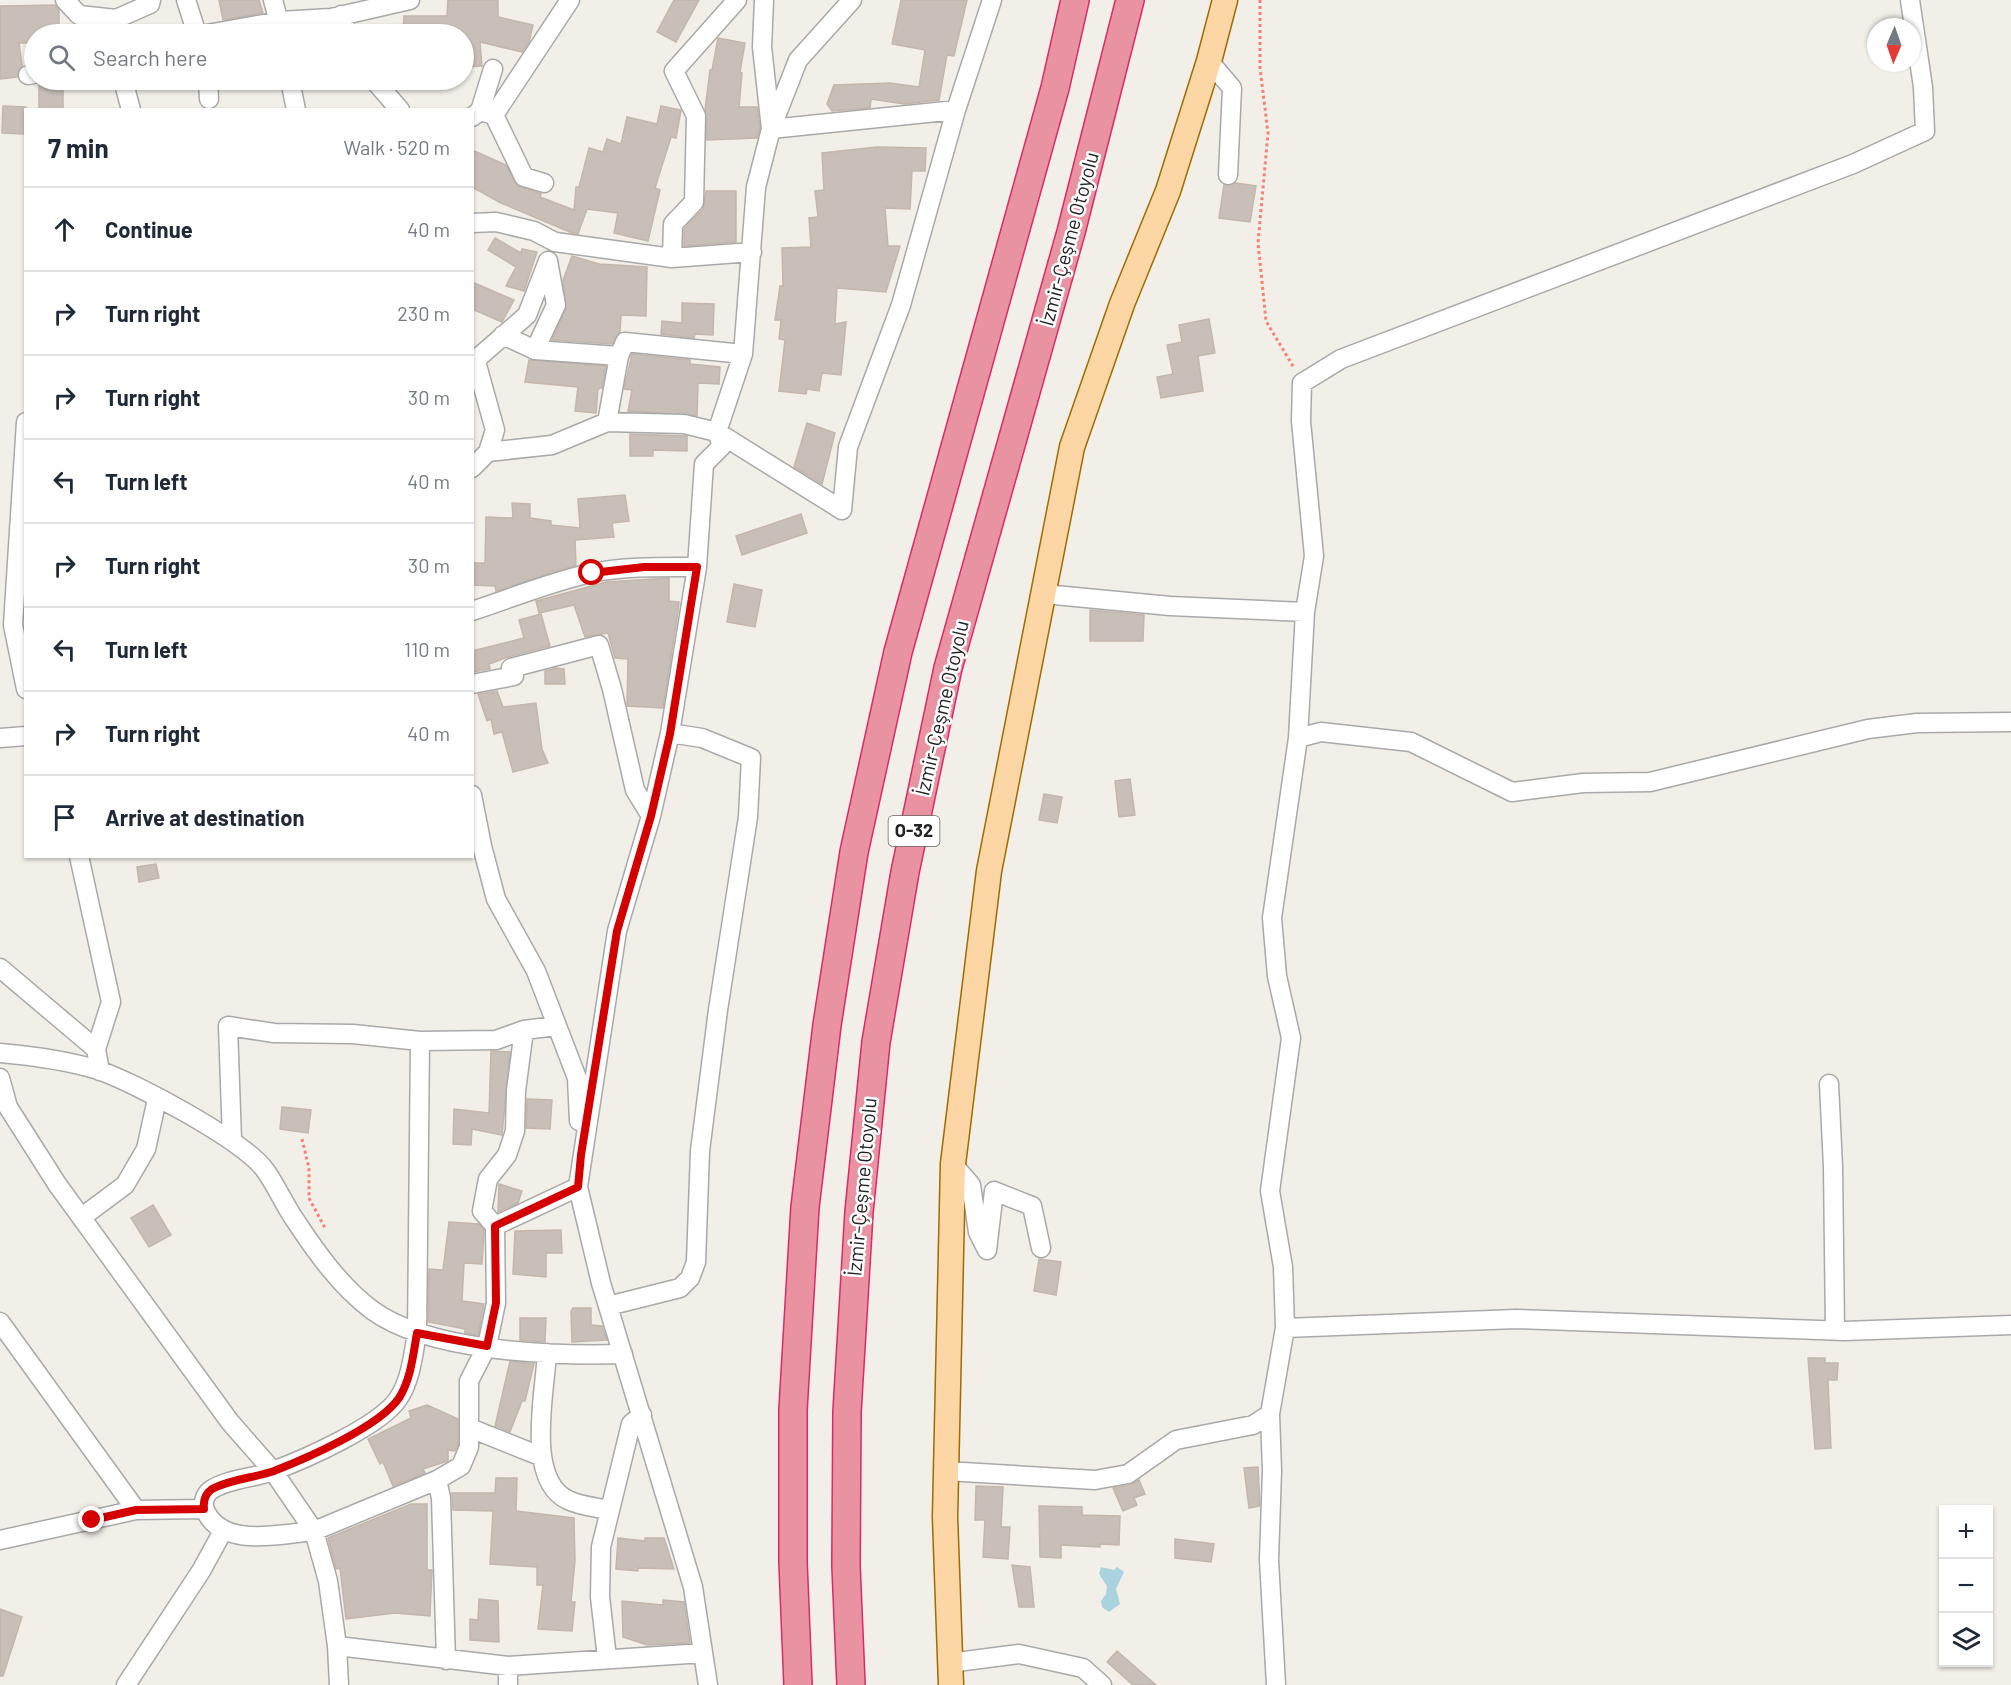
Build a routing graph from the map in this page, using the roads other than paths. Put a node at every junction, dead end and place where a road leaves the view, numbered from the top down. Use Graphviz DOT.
graph roads {
  1 [pos="65,0"];
  2 [pos="151,0"];
  3 [pos="186,0"];
  4 [pos="273,0"];
  5 [pos="410,0"];
  6 [pos="570,0"];
  7 [pos="737,0"];
  8 [pos="764,0"];
  9 [pos="852,0"];
  10 [pos="992,0"];
  11 [pos="1076,0"];
  12 [pos="1130,0"];
  13 [pos="1226,0"];
  14 [pos="1910,0"];
  15 [pos="341,15"];
  16 [pos="108,24"];
  17 [pos="121,24"];
  18 [pos="194,24"];
  19 [pos="280,24"];
  20 [pos="299,24"];
  21 [pos="344,24"];
  22 [pos="1209,61"];
  23 [pos="493,69"];
  24 [pos="125,90"];
  25 [pos="209,90"];
  26 [pos="292,90"];
  27 [pos="383,90"];
  28 [pos="209,99"];
  29 [pos="130,108"];
  30 [pos="296,108"];
  31 [pos="398,108"];
  32 [pos="956,110"];
  33 [pos="482,115"];
  34 [pos="771,129"];
  35 [pos="1228,175"];
  36 [pos="544,183"];
  37 [pos="474,223"];
  38 [pos="555,242"];
  39 [pos="752,252"];
  40 [pos="672,258"];
  41 [pos="549,261"];
  42 [pos="503,335"];
  43 [pos="535,350"];
  44 [pos="743,354"];
  45 [pos="619,356"];
  46 [pos="474,361"];
  47 [pos="607,422"];
  48 [pos="717,432"];
  49 [pos="488,452"];
  50 [pos="24,453"];
  51 [pos="474,466"];
  52 [pos="697,567"];
  53 [pos="1044,594"];
  54 [pos="474,610"];
  55 [pos="1305,612"];
  56 [pos="24,678"];
  57 [pos="474,684"];
  58 [pos="1300,703"];
  59 [pos="2011,722"];
  60 [pos="1321,732"];
  61 [pos="670,734"];
  62 [pos="24,736"];
  63 [pos="0,738"];
  64 [pos="1298,738"];
  65 [pos="474,805"];
  66 [pos="651,816"];
  67 [pos="80,858"];
  68 [pos="0,968"];
  69 [pos="556,1026"];
  70 [pos="524,1030"];
  71 [pos="420,1041"];
  72 [pos="96,1049"];
  73 [pos="0,1053"];
  74 [pos="100,1071"];
  75 [pos="0,1078"];
  76 [pos="1829,1084"];
  77 [pos="157,1099"];
  78 [pos="232,1140"];
  79 [pos="581,1155"];
  80 [pos="953,1164"];
  81 [pos="578,1187"];
  82 [pos="82,1217"];
  83 [pos="495,1226"];
  84 [pos="1041,1248"];
  85 [pos="608,1306"];
  86 [pos="2011,1325"];
  87 [pos="1,1328"];
  88 [pos="1285,1328"];
  89 [pos="1835,1330"];
  90 [pos="417,1333"];
  91 [pos="487,1346"];
  92 [pos="547,1353"];
  93 [pos="623,1354"];
  94 [pos="1270,1414"];
  95 [pos="642,1415"];
  96 [pos="470,1428"];
  97 [pos="540,1456"];
  98 [pos="273,1471"];
  99 [pos="946,1471"];
  100 [pos="437,1480"];
  101 [pos="204,1509"];
  102 [pos="136,1510"];
  103 [pos="608,1510"];
  104 [pos="223,1531"];
  105 [pos="314,1531"];
  106 [pos="1,1538"];
  107 [pos="337,1646"];
  108 [pos="703,1653"];
  109 [pos="607,1658"];
  110 [pos="446,1660"];
  111 [pos="508,1666"];
  112 [pos="950,1674"];
  113 [pos="126,1685"];
  114 [pos="339,1685"];
  115 [pos="508,1685"];
  116 [pos="708,1685"];
  117 [pos="798,1685"];
  118 [pos="850,1685"];
  119 [pos="1102,1685"];
  120 [pos="1276,1685"];
  1 -- 16 [label="street"];
  2 -- 17 [label="street"];
  3 -- 18 [label="street"];
  4 -- 19 [label="street"];
  5 -- 15 [label="street"];
  6 -- 33 [label="street"];
  7 -- 40 [label="street"];
  8 -- 34 [label="street"];
  9 -- 34 [label="street"];
  10 -- 32 [label="street"];
  11 -- 117 [label="highway, O-32"];
  12 -- 118 [label="highway, İzmir-Çeşme Otoyolu / O-32"];
  13 -- 22 [label="main road"];
  14 -- 55 [label="street"];
  15 -- 20 [label="street"];
  15 -- 21 [label="street"];
  22 -- 35 [label="street"];
  22 -- 53 [label="main road"];
  23 -- 33 [label="street"];
  24 -- 29 [label="street"];
  25 -- 28 [label="street"];
  26 -- 30 [label="street"];
  27 -- 31 [label="street"];
  32 -- 34 [label="street"];
  32 -- 48 [label="street"];
  33 -- 36 [label="street"];
  34 -- 39 [label="street"];
  37 -- 38 [label="street"];
  38 -- 40 [label="street"];
  38 -- 41 [label="street"];
  39 -- 40 [label="street"];
  39 -- 44 [label="street"];
  41 -- 42 [label="street"];
  41 -- 43 [label="street"];
  42 -- 43 [label="street"];
  42 -- 46 [label="street"];
  43 -- 45 [label="street"];
  44 -- 45 [label="street"];
  44 -- 48 [label="street"];
  45 -- 47 [label="street"];
  46 -- 49 [label="street"];
  47 -- 48 [label="street"];
  47 -- 49 [label="street"];
  48 -- 52 [label="street"];
  49 -- 51 [label="street"];
  50 -- 56 [label="street"];
  52 -- 54 [label="street"];
  52 -- 61 [label="street"];
  53 -- 55 [label="street"];
  53 -- 80 [label="main road"];
  55 -- 58 [label="street"];
  57 -- 66 [label="street"];
  58 -- 60 [label="street"];
  58 -- 64 [label="street"];
  59 -- 60 [label="street"];
  60 -- 64 [label="street"];
  61 -- 66 [label="street"];
  61 -- 85 [label="street"];
  62 -- 63 [label="street"];
  64 -- 88 [label="street"];
  65 -- 69 [label="street"];
  66 -- 79 [label="street"];
  67 -- 72 [label="street"];
  68 -- 72 [label="street"];
  69 -- 70 [label="street"];
  69 -- 79 [label="street"];
  70 -- 71 [label="street"];
  70 -- 83 [label="street"];
  71 -- 78 [label="street"];
  71 -- 90 [label="street"];
  72 -- 74 [label="street"];
  73 -- 74 [label="street"];
  74 -- 77 [label="street"];
  75 -- 82 [label="street"];
  76 -- 89 [label="street"];
  77 -- 78 [label="street"];
  77 -- 82 [label="street"];
  78 -- 90 [label="street"];
  79 -- 81 [label="street"];
  80 -- 84 [label="street"];
  80 -- 99 [label="main road"];
  81 -- 83 [label="street"];
  81 -- 85 [label="street"];
  82 -- 98 [label="street"];
  83 -- 91 [label="street"];
  85 -- 93 [label="street"];
  86 -- 89 [label="street"];
  87 -- 102 [label="street"];
  88 -- 89 [label="street"];
  88 -- 94 [label="street"];
  90 -- 91 [label="street"];
  90 -- 98 [label="street"];
  91 -- 92 [label="street"];
  91 -- 96 [label="street"];
  92 -- 93 [label="street"];
  92 -- 97 [label="street"];
  93 -- 95 [label="street"];
  94 -- 99 [label="street"];
  94 -- 120 [label="street"];
  95 -- 103 [label="street"];
  95 -- 108 [label="street"];
  96 -- 97 [label="street"];
  96 -- 100 [label="street"];
  97 -- 103 [label="street"];
  98 -- 101 [label="street"];
  98 -- 105 [label="street"];
  99 -- 112 [label="main road"];
  100 -- 105 [label="street"];
  100 -- 110 [label="street"];
  101 -- 102 [label="street"];
  101 -- 104 [label="street"];
  102 -- 106 [label="street"];
  103 -- 109 [label="street"];
  104 -- 105 [label="street"];
  104 -- 113 [label="street"];
  105 -- 107 [label="street"];
  107 -- 110 [label="street"];
  107 -- 114 [label="street"];
  108 -- 109 [label="street"];
  108 -- 116 [label="street"];
  109 -- 111 [label="street"];
  110 -- 111 [label="street"];
  111 -- 115 [label="street"];
  112 -- 119 [label="street"];
}
